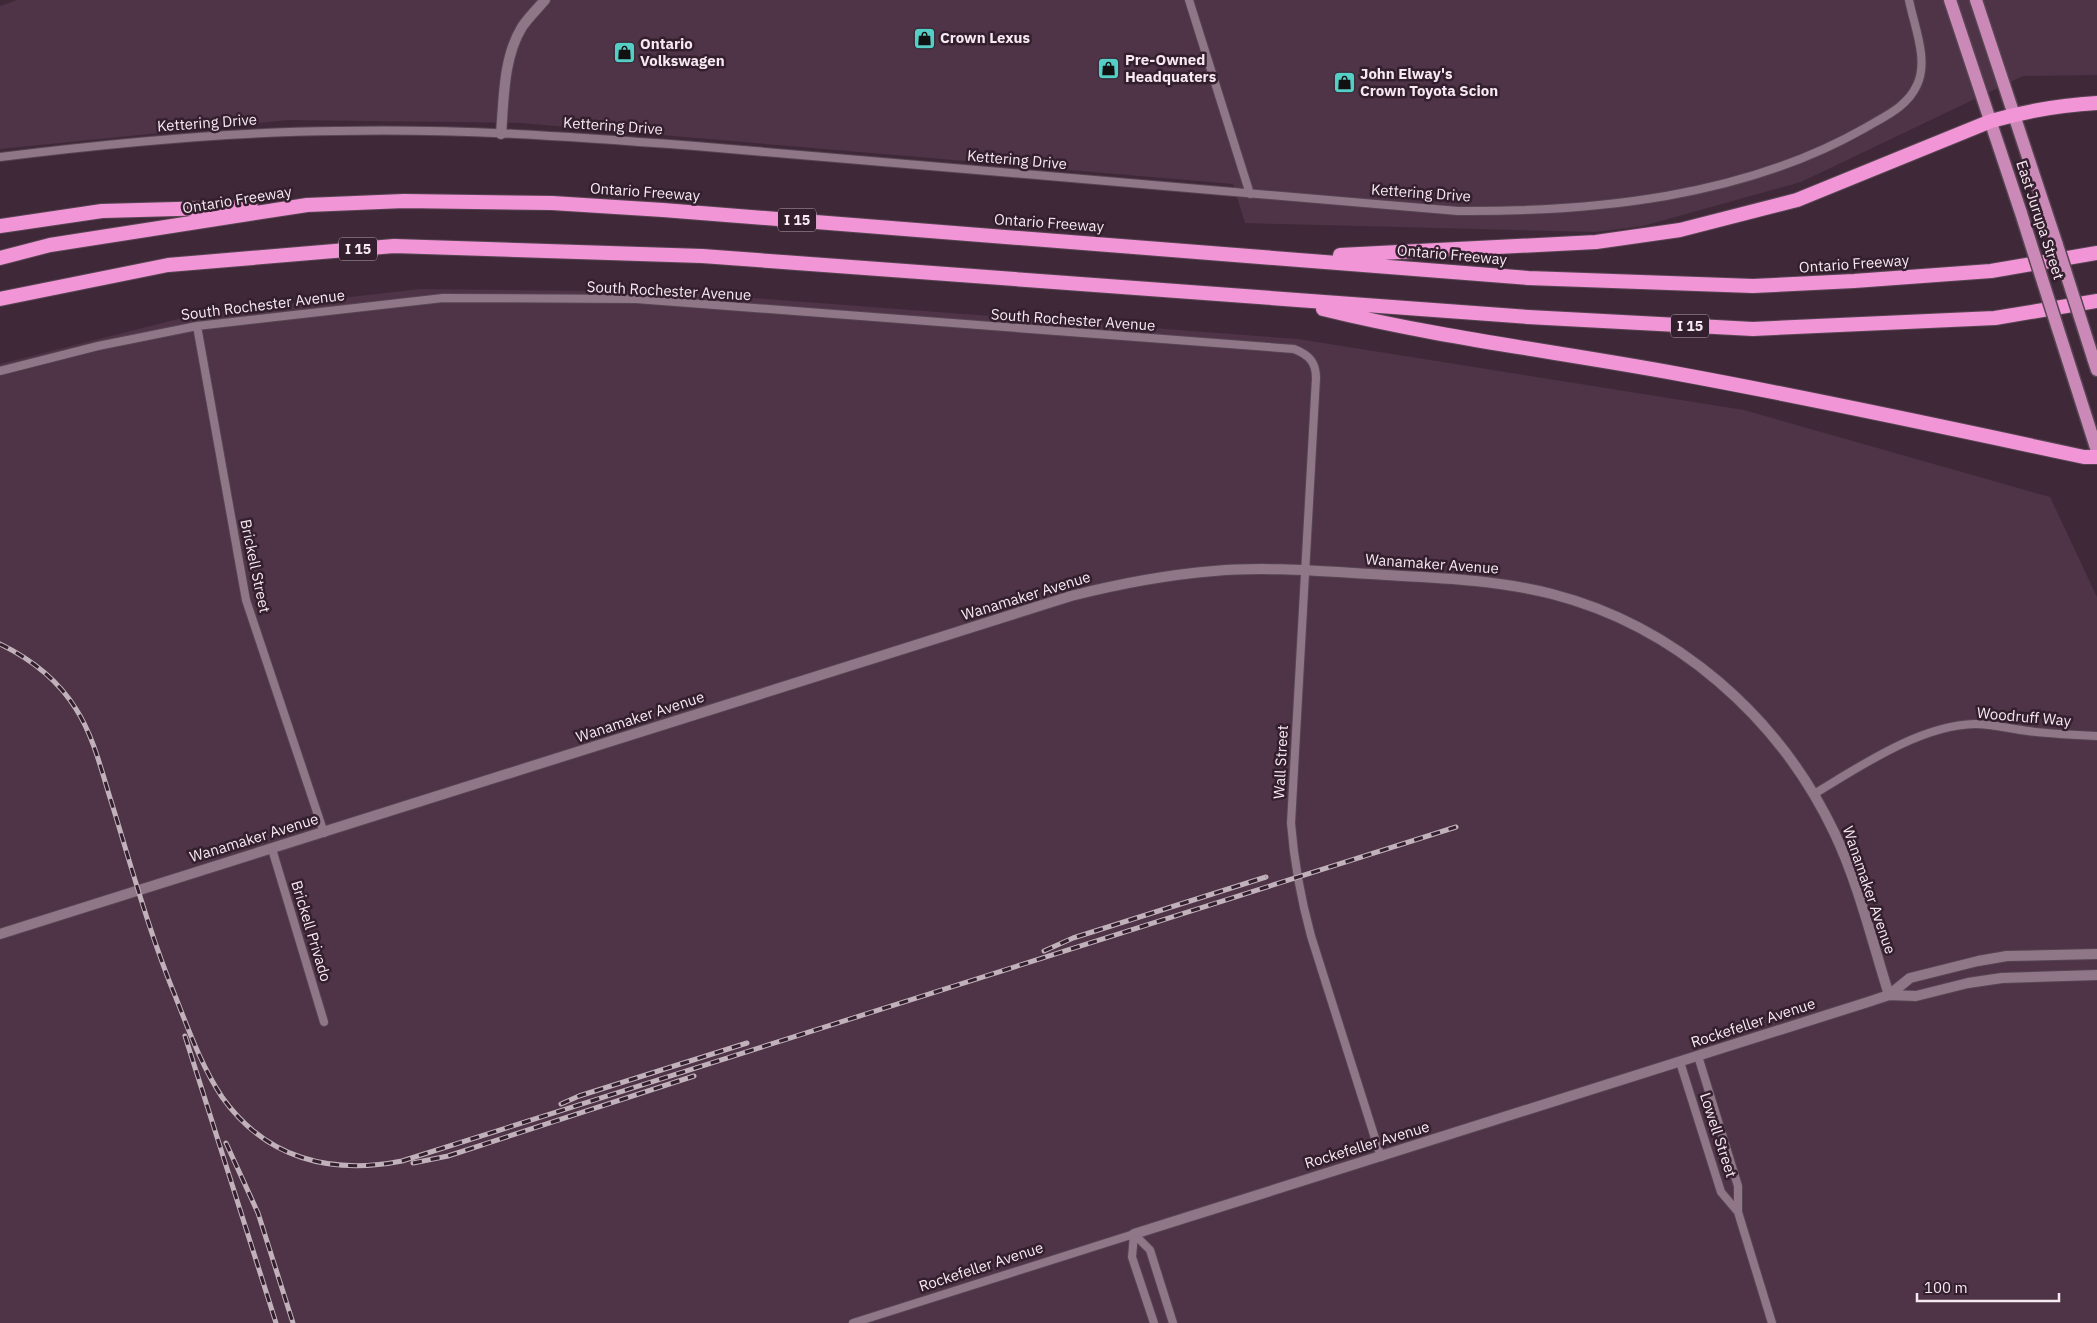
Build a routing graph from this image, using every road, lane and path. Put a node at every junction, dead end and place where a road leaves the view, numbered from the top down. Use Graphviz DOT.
graph roads {
  1 [pos="545,0"];
  2 [pos="1189,0"];
  3 [pos="1909,0"];
  4 [pos="1950,0"];
  5 [pos="1976,0"];
  6 [pos="2097,103"];
  7 [pos="2015,114"];
  8 [pos="1991,121"];
  9 [pos="501,134"];
  10 [pos="0,157"];
  11 [pos="1250,194"];
  12 [pos="307,205"];
  13 [pos="0,226"];
  14 [pos="2097,253"];
  15 [pos="0,258"];
  16 [pos="1287,258"];
  17 [pos="0,299"];
  18 [pos="1283,300"];
  19 [pos="2097,301"];
  20 [pos="197,326"];
  21 [pos="1310,358"];
  22 [pos="2095,364"];
  23 [pos="0,371"];
  24 [pos="2097,451"];
  25 [pos="2097,457"];
  26 [pos="1304,570"];
  27 [pos="2097,736"];
  28 [pos="1814,794"];
  29 [pos="324,833"];
  30 [pos="272,849"];
  31 [pos="0,934"];
  32 [pos="2097,954"];
  33 [pos="2097,975"];
  34 [pos="1889,994"];
  35 [pos="324,1022"];
  36 [pos="1698,1056"];
  37 [pos="1680,1062"];
  38 [pos="1381,1157"];
  39 [pos="1738,1212"];
  40 [pos="1134,1234"];
  41 [pos="854,1323"];
  42 [pos="1154,1323"];
  43 [pos="1173,1323"];
  44 [pos="1772,1323"];
  1 -- 9 [label="street"];
  2 -- 11 [label="street"];
  3 -- 11 [label="street, Kettering Drive"];
  4 -- 8 [label="main road, East Jurupa Street"];
  5 -- 7 [label="main road, East Jurupa Street"];
  6 -- 7 [label="highway"];
  7 -- 8 [label="highway"];
  7 -- 22 [label="main road, East Jurupa Street, bridge"];
  8 -- 16 [label="highway"];
  8 -- 24 [label="main road, East Jurupa Street, bridge"];
  9 -- 10 [label="street, Kettering Drive"];
  9 -- 11 [label="street, Kettering Drive"];
  12 -- 13 [label="highway"];
  12 -- 15 [label="highway, Ontario Freeway / I 15"];
  12 -- 16 [label="highway, Ontario Freeway / I 15"];
  14 -- 16 [label="highway, Ontario Freeway / I 15"];
  17 -- 18 [label="highway, I 15"];
  18 -- 19 [label="highway, I 15"];
  18 -- 25 [label="highway"];
  20 -- 21 [label="street, South Rochester Avenue"];
  20 -- 23 [label="street, South Rochester Avenue"];
  20 -- 29 [label="street, Brickell Street"];
  21 -- 26 [label="street, Wall Street"];
  26 -- 28 [label="street, Wanamaker Avenue"];
  26 -- 29 [label="street, Wanamaker Avenue"];
  26 -- 38 [label="street, Wall Street"];
  27 -- 28 [label="street, Woodruff Way"];
  28 -- 34 [label="street, Wanamaker Avenue"];
  29 -- 30 [label="street, Wanamaker Avenue"];
  30 -- 31 [label="street, Wanamaker Avenue"];
  30 -- 35 [label="street, Brickell Privado"];
  32 -- 34 [label="street, Rockefeller Avenue"];
  33 -- 34 [label="street, Rockefeller Avenue"];
  34 -- 36 [label="street, Rockefeller Avenue"];
  36 -- 37 [label="street, Rockefeller Avenue"];
  36 -- 39 [label="street, Lowell Street"];
  37 -- 38 [label="street, Rockefeller Avenue"];
  37 -- 39 [label="street, Lowell Street"];
  38 -- 40 [label="street, Rockefeller Avenue"];
  39 -- 44 [label="street, Lowell Street"];
  40 -- 41 [label="street, Rockefeller Avenue"];
  40 -- 42 [label="street"];
  40 -- 43 [label="street"];
}
